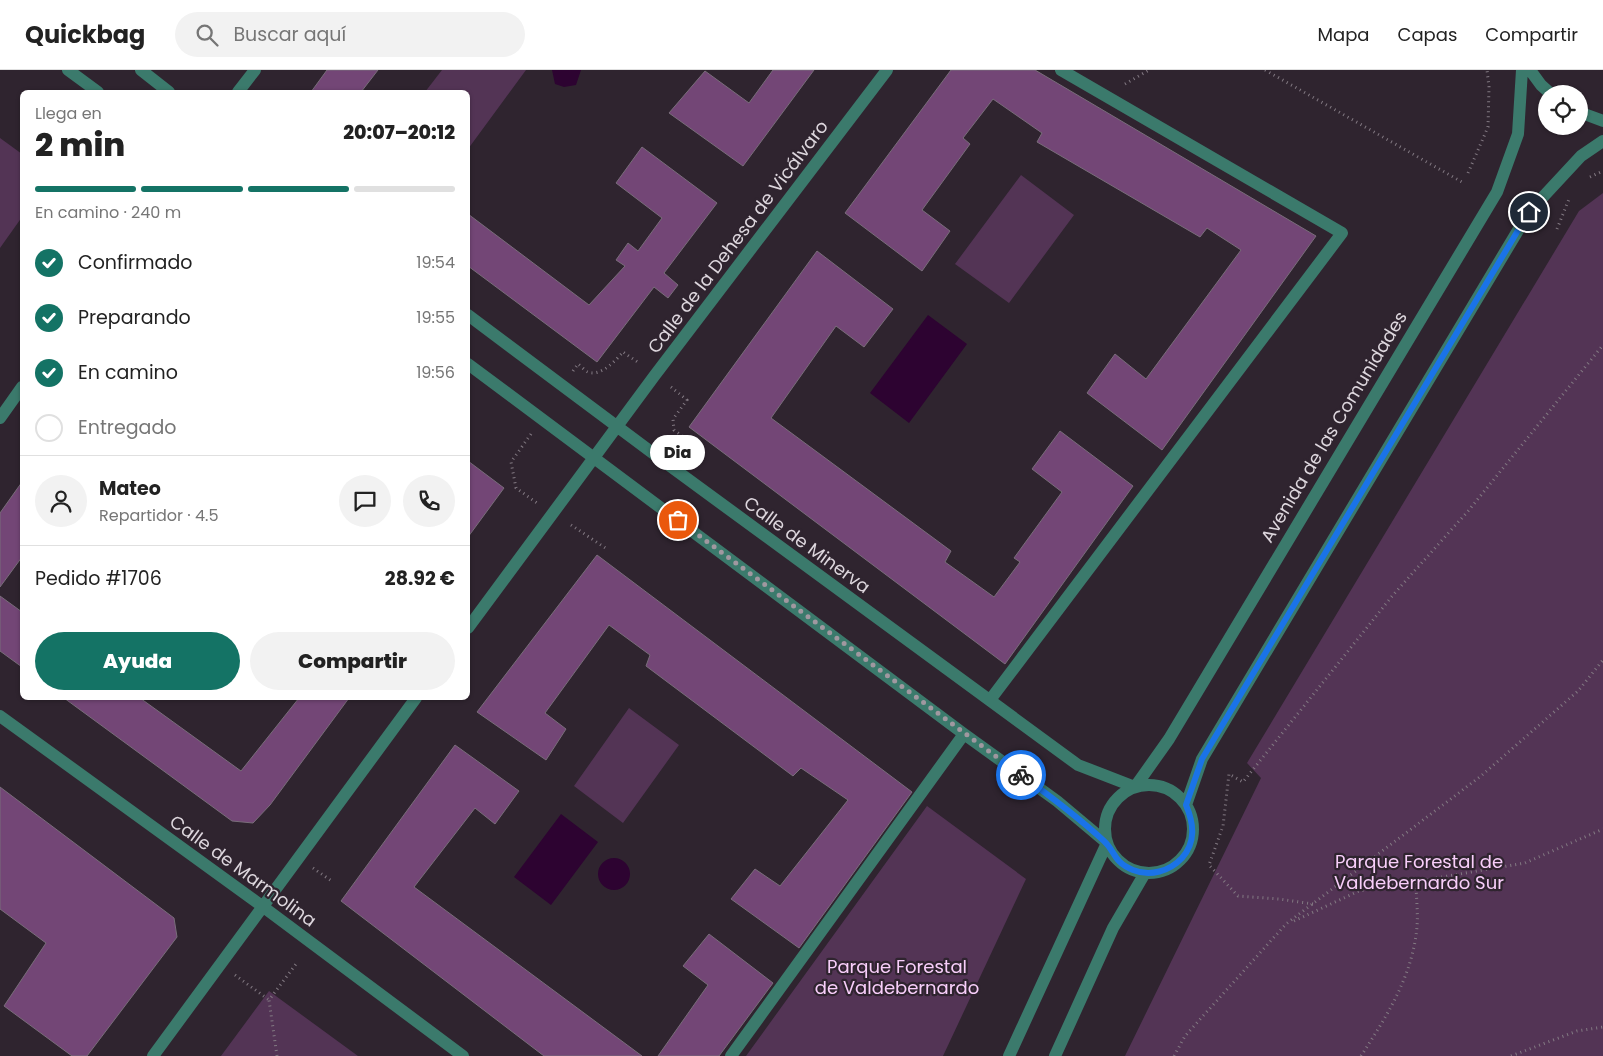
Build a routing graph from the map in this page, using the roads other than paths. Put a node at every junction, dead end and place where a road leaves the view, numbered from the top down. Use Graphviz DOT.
graph roads {
  1 [pos="68,70"];
  2 [pos="141,70"];
  3 [pos="255,70"];
  4 [pos="887,70"];
  5 [pos="1060,70"];
  6 [pos="1522,70"];
  7 [pos="1530,70"];
  8 [pos="1541,85"];
  9 [pos="95,90"];
  10 [pos="166,90"];
  11 [pos="240,90"];
  12 [pos="1588,116"];
  13 [pos="1603,122"];
  14 [pos="1603,141"];
  15 [pos="470,316"];
  16 [pos="470,365"];
  17 [pos="20,390"];
  18 [pos="0,418"];
  19 [pos="617,426"];
  20 [pos="594,457"];
  21 [pos="470,625"];
  22 [pos="415,700"];
  23 [pos="990,700"];
  24 [pos="0,716"];
  25 [pos="964,734"];
  26 [pos="1135,787"];
  27 [pos="1186,805"];
  28 [pos="1107,843"];
  29 [pos="1146,873"];
  30 [pos="262,906"];
  31 [pos="153,1056"];
  32 [pos="463,1056"];
  33 [pos="731,1056"];
  34 [pos="1009,1056"];
  35 [pos="1055,1056"];
  1 -- 9 [label="street"];
  2 -- 10 [label="street"];
  3 -- 11 [label="street"];
  4 -- 19 [label="street, Calle de la Dehesa de Vicálvaro"];
  5 -- 23 [label="street"];
  6 -- 26 [label="street, Avenida de las Comunidades"];
  7 -- 8 [label="street"];
  12 -- 13 [label="street"];
  14 -- 27 [label="street"];
  15 -- 19 [label="street, Calle de Minerva"];
  16 -- 20 [label="street"];
  17 -- 18 [label="street"];
  19 -- 20 [label="street"];
  19 -- 23 [label="street, Calle de Minerva"];
  20 -- 21 [label="street"];
  20 -- 25 [label="street"];
  22 -- 30 [label="street"];
  23 -- 26 [label="street, Calle de Minerva"];
  24 -- 30 [label="street, Calle de Marmolina"];
  25 -- 28 [label="street"];
  25 -- 33 [label="street"];
  26 -- 27 [label="street"];
  26 -- 28 [label="street"];
  27 -- 29 [label="street"];
  28 -- 29 [label="street"];
  28 -- 34 [label="street"];
  29 -- 35 [label="street"];
  30 -- 31 [label="street"];
  30 -- 32 [label="street, Calle de Marmolina"];
}
